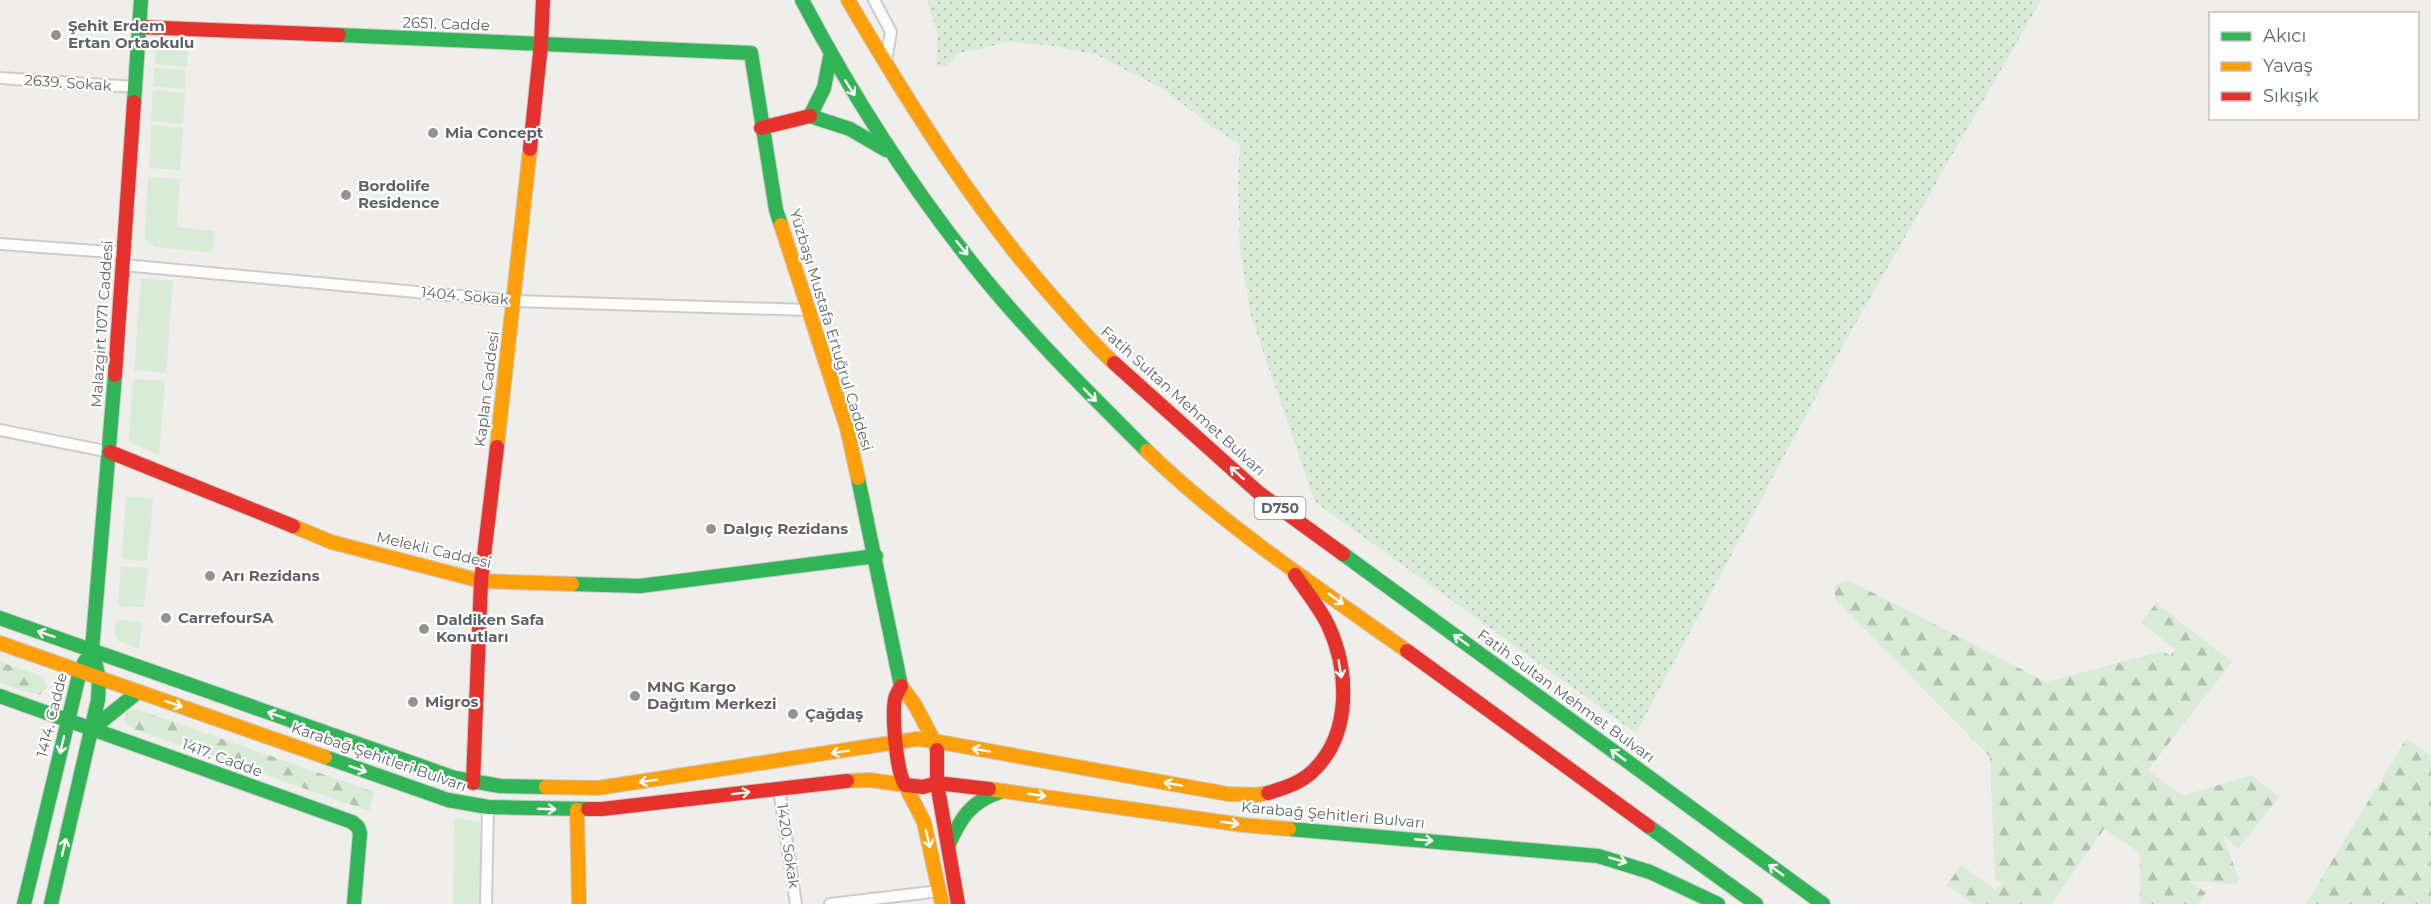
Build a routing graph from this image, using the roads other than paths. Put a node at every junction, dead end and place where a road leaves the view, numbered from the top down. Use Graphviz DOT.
graph roads {
  1 [pos="141,0"];
  2 [pos="543,0"];
  3 [pos="802,0"];
  4 [pos="848,0"];
  5 [pos="874,0"];
  6 [pos="140,27"];
  7 [pos="541,44"];
  8 [pos="751,53"];
  9 [pos="830,57"];
  10 [pos="886,64"];
  11 [pos="0,78"];
  12 [pos="135,87"];
  13 [pos="810,116"];
  14 [pos="761,128"];
  15 [pos="891,153"];
  16 [pos="0,244"];
  17 [pos="123,259"];
  18 [pos="514,301"];
  19 [pos="807,309"];
  20 [pos="0,430"];
  21 [pos="110,452"];
  22 [pos="876,556"];
  23 [pos="1285,562"];
  24 [pos="482,581"];
  25 [pos="0,618"];
  26 [pos="0,643"];
  27 [pos="92,650"];
  28 [pos="80,671"];
  29 [pos="99,678"];
  30 [pos="901,686"];
  31 [pos="138,692"];
  32 [pos="0,696"];
  33 [pos="68,720"];
  34 [pos="92,729"];
  35 [pos="934,741"];
  36 [pos="898,743"];
  37 [pos="473,783"];
  38 [pos="937,783"];
  39 [pos="905,785"];
  40 [pos="779,789"];
  41 [pos="1008,791"];
  42 [pos="488,807"];
  43 [pos="577,810"];
  44 [pos="948,847"];
  45 [pos="941,897"];
  46 [pos="24,904"];
  47 [pos="51,904"];
  48 [pos="354,904"];
  49 [pos="486,904"];
  50 [pos="579,904"];
  51 [pos="796,904"];
  52 [pos="830,904"];
  53 [pos="958,904"];
  54 [pos="1718,904"];
  55 [pos="1756,904"];
  56 [pos="1823,904"];
  1 -- 6 [label="main road, Malazgirt 1071 Caddesi"];
  2 -- 7 [label="main road, Kaplan Caddesi"];
  3 -- 9 [label="main road, D750"];
  4 -- 10 [label="main road, Fatih Sultan Mehmet Bulvarı / D750"];
  5 -- 10 [label="street"];
  6 -- 7 [label="main road, 2651. Cadde"];
  6 -- 12 [label="main road, Malazgirt 1071 Caddesi"];
  7 -- 8 [label="main road, 2651. Cadde"];
  7 -- 18 [label="main road, Kaplan Caddesi"];
  8 -- 14 [label="main road, Yüzbaşı Mustafa Ertuğrul Caddesi"];
  9 -- 13 [label="main road"];
  9 -- 15 [label="main road, D750, one-way"];
  56 -- 10 [label="main road, Fatih Sultan Mehmet Bulvarı / D750, one-way"];
  11 -- 12 [label="street, 2639. Sokak"];
  12 -- 17 [label="main road, Malazgirt 1071 Caddesi"];
  13 -- 14 [label="main road"];
  13 -- 15 [label="main road"];
  14 -- 19 [label="main road, Yüzbaşı Mustafa Ertuğrul Caddesi"];
  15 -- 23 [label="main road, D750, one-way"];
  16 -- 17 [label="street, 1404. Sokak"];
  17 -- 18 [label="street, 1404. Sokak"];
  17 -- 21 [label="main road, Malazgirt 1071 Caddesi"];
  18 -- 19 [label="street, 1404. Sokak"];
  18 -- 24 [label="main road, Kaplan Caddesi"];
  19 -- 22 [label="main road, Yüzbaşı Mustafa Ertuğrul Caddesi"];
  20 -- 21 [label="street"];
  21 -- 24 [label="main road, Melekli Caddesi"];
  21 -- 27 [label="main road, Malazgirt 1071 Caddesi"];
  22 -- 24 [label="main road, Melekli Caddesi"];
  22 -- 30 [label="main road, Yüzbaşı Mustafa Ertuğrul Caddesi"];
  23 -- 35 [label="main road, Karabağ Şehitleri Bulvarı, one-way"];
  23 -- 55 [label="main road, D750, one-way"];
  24 -- 37 [label="main road, Kaplan Caddesi"];
  27 -- 25 [label="main road, Karabağ Şehitleri Bulvarı, one-way"];
  26 -- 28 [label="main road, Karabağ Şehitleri Bulvarı"];
  27 -- 28 [label="main road, 1414. Cadde"];
  27 -- 29 [label="main road"];
  37 -- 27 [label="main road, Karabağ Şehitleri Bulvarı, one-way"];
  28 -- 29 [label="main road, Karabağ Şehitleri Bulvarı"];
  28 -- 33 [label="main road, 1414. Cadde"];
  29 -- 31 [label="main road, Karabağ Şehitleri Bulvarı"];
  29 -- 34 [label="main road"];
  30 -- 35 [label="main road, Yüzbaşı Mustafa Ertuğrul Caddesi"];
  30 -- 36 [label="main road, Yüzbaşı Mustafa Ertuğrul Caddesi"];
  31 -- 34 [label="main road"];
  31 -- 42 [label="main road, Karabağ Şehitleri Bulvarı, one-way"];
  32 -- 33 [label="main road, 1417. Cadde"];
  33 -- 34 [label="main road, 1417. Cadde"];
  33 -- 46 [label="main road, 1414. Cadde, one-way"];
  47 -- 34 [label="main road, one-way"];
  34 -- 48 [label="main road, 1417. Cadde"];
  35 -- 36 [label="main road, Karabağ Şehitleri Bulvarı"];
  35 -- 38 [label="main road"];
  36 -- 37 [label="main road, Karabağ Şehitleri Bulvarı, one-way"];
  36 -- 39 [label="main road"];
  38 -- 39 [label="main road, Karabağ Şehitleri Bulvarı"];
  38 -- 41 [label="main road, Karabağ Şehitleri Bulvarı"];
  38 -- 44 [label="main road"];
  39 -- 40 [label="main road, Karabağ Şehitleri Bulvarı"];
  39 -- 45 [label="main road, one-way"];
  43 -- 40 [label="main road, Karabağ Şehitleri Bulvarı, one-way"];
  40 -- 51 [label="street, 1420. Sokak"];
  41 -- 44 [label="main road"];
  41 -- 54 [label="main road, Karabağ Şehitleri Bulvarı, one-way"];
  42 -- 43 [label="main road, Karabağ Şehitleri Bulvarı, one-way"];
  42 -- 49 [label="street"];
  43 -- 50 [label="main road"];
  44 -- 53 [label="main road"];
  45 -- 52 [label="street"];
}
